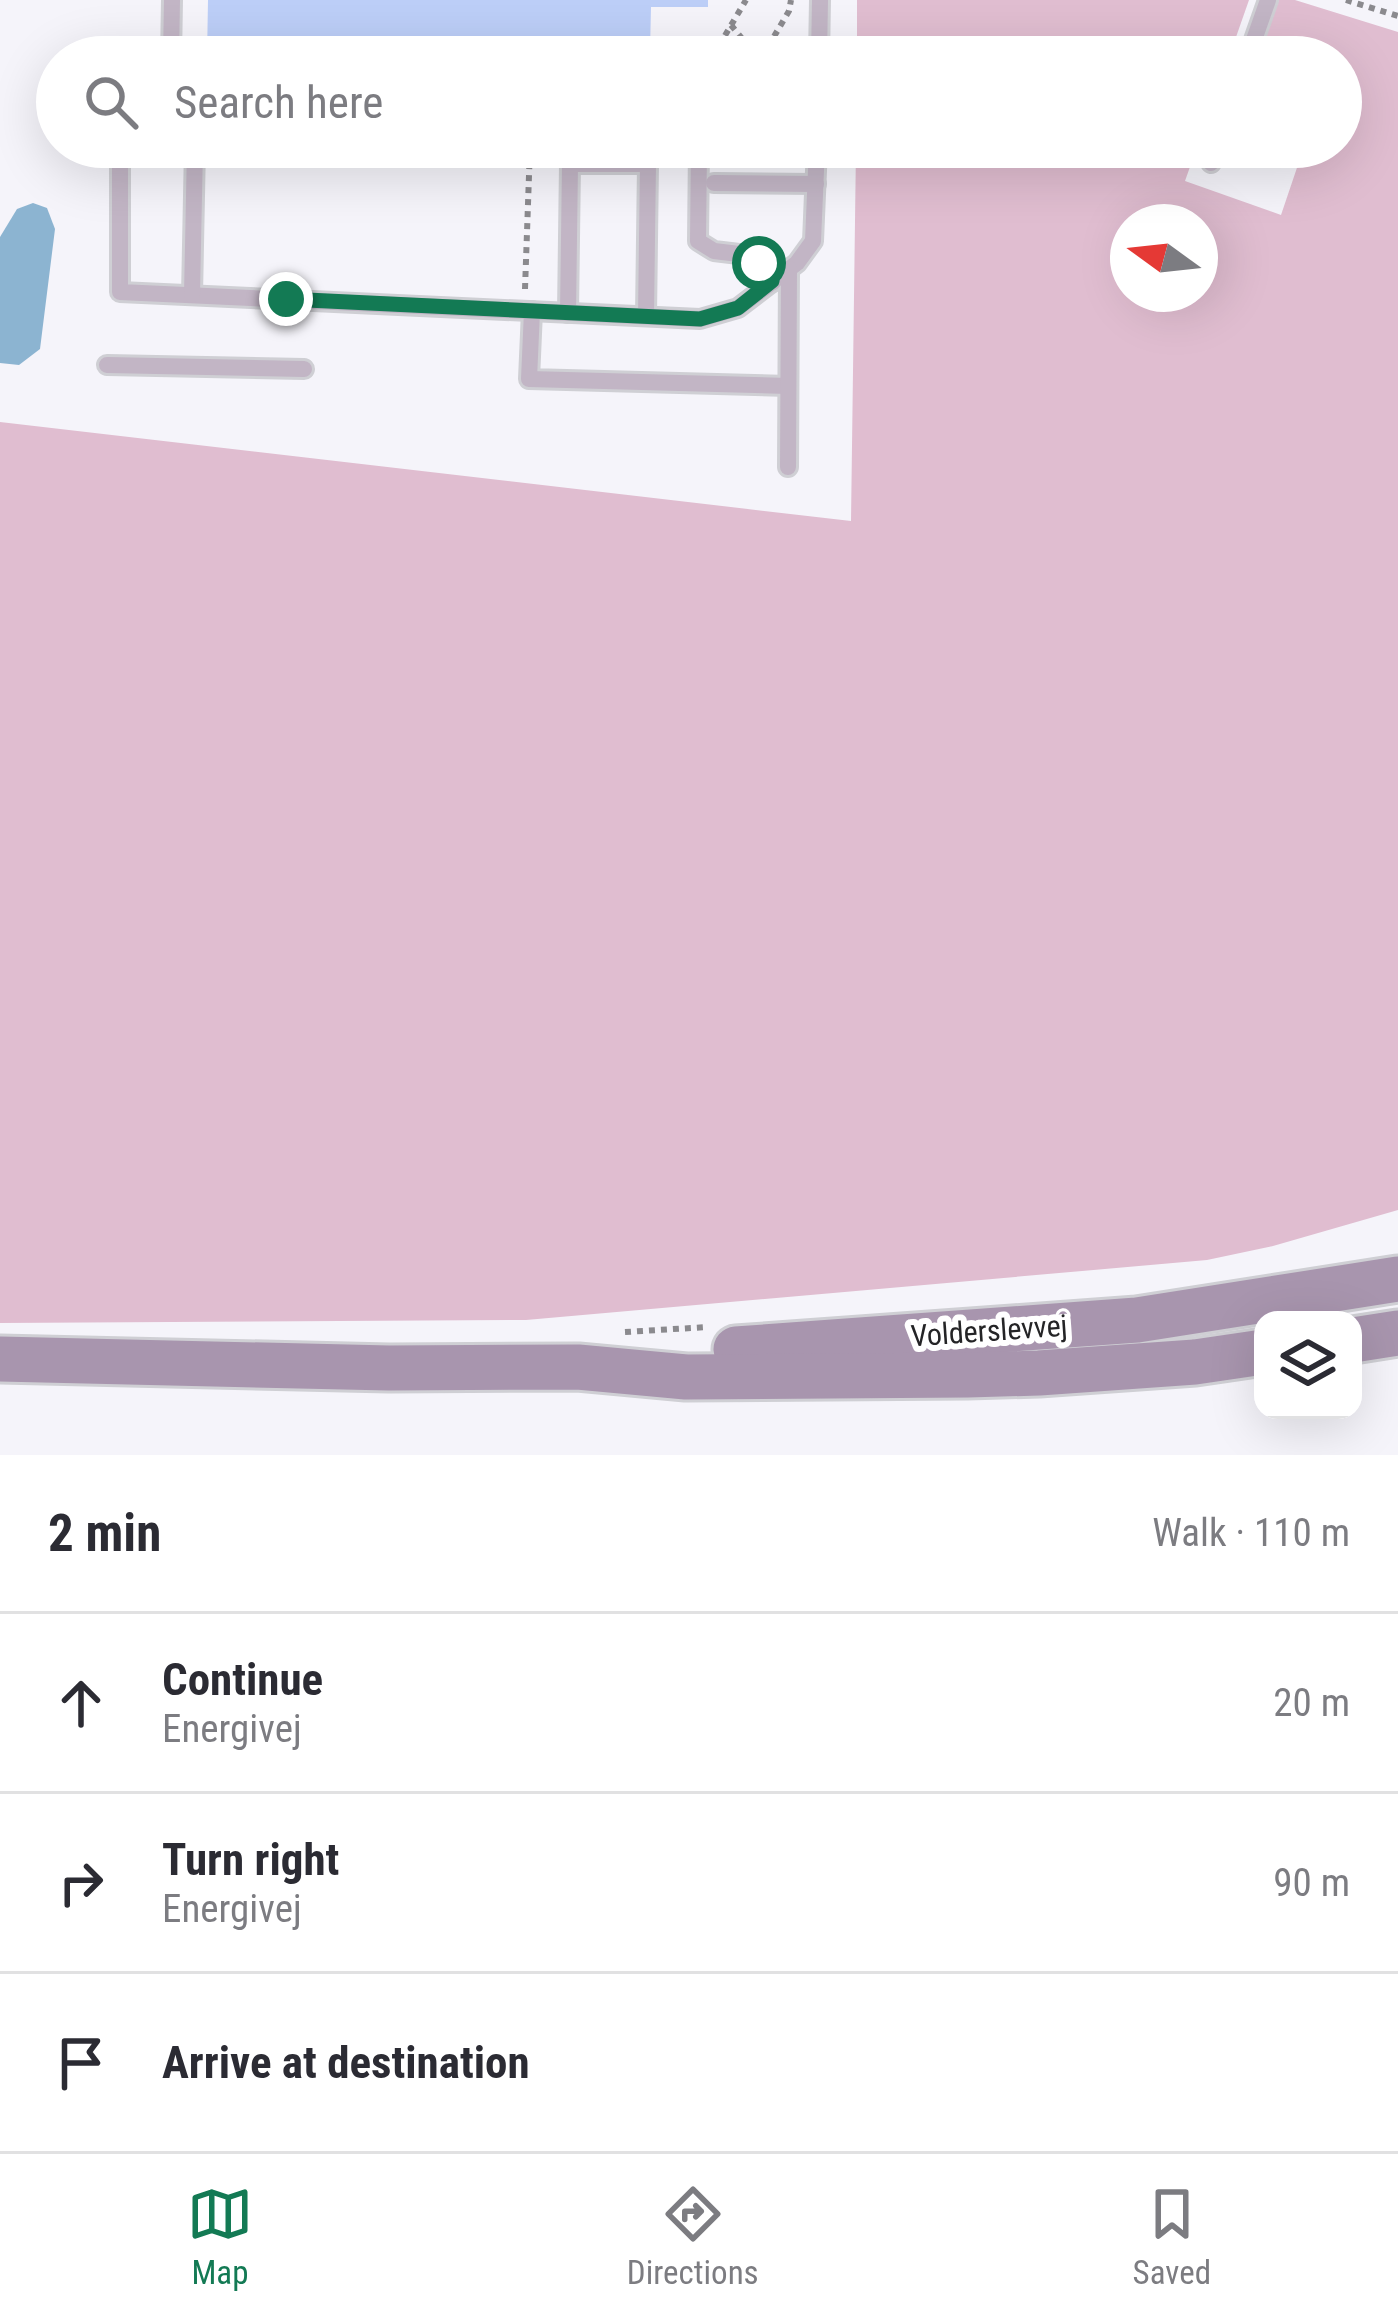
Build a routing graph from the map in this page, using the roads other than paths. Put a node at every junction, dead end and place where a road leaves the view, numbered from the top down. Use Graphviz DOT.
graph roads {
  1 [pos="172,0"];
  2 [pos="820,0"];
  3 [pos="1268,0"];
  4 [pos="171,36"];
  5 [pos="819,36"];
  6 [pos="1255,36"];
  7 [pos="120,168"];
  8 [pos="195,168"];
  9 [pos="570,168"];
  10 [pos="649,168"];
  11 [pos="699,168"];
  12 [pos="816,168"];
  13 [pos="714,182"];
  14 [pos="816,184"];
  15 [pos="790,269"];
  16 [pos="772,281"];
  17 [pos="192,295"];
  18 [pos="528,310"];
  19 [pos="568,313"];
  20 [pos="646,316"];
  21 [pos="107,365"];
  22 [pos="304,369"];
  23 [pos="788,386"];
  24 [pos="788,467"];
  25 [pos="1398,1279"];
  26 [pos="1398,1304"];
  27 [pos="1360,1311"];
  28 [pos="1254,1330"];
  29 [pos="1398,1333"];
  30 [pos="1362,1339"];
  31 [pos="1254,1353"];
  32 [pos="0,1359"];
  33 [pos="578,1367"];
  34 [pos="968,1375"];
  1 -- 4 [label="lane"];
  2 -- 5 [label="lane"];
  3 -- 6 [label="lane"];
  7 -- 17 [label="lane"];
  8 -- 17 [label="lane"];
  9 -- 19 [label="lane"];
  10 -- 20 [label="lane"];
  11 -- 16 [label="lane"];
  12 -- 14 [label="lane"];
  13 -- 14 [label="lane"];
  14 -- 15 [label="lane"];
  15 -- 16 [label="lane"];
  15 -- 23 [label="lane"];
  16 -- 20 [label="lane"];
  17 -- 18 [label="lane"];
  18 -- 19 [label="lane"];
  18 -- 23 [label="lane"];
  19 -- 20 [label="lane"];
  21 -- 22 [label="lane"];
  23 -- 24 [label="lane"];
  25 -- 33 [label="street, Volderslevvej"];
  26 -- 27 [label="street"];
  28 -- 34 [label="street"];
  29 -- 30 [label="street"];
  31 -- 34 [label="street, Volderslevvej"];
  32 -- 33 [label="street, Volderslevvej"];
  33 -- 34 [label="street, Volderslevvej"];
}
